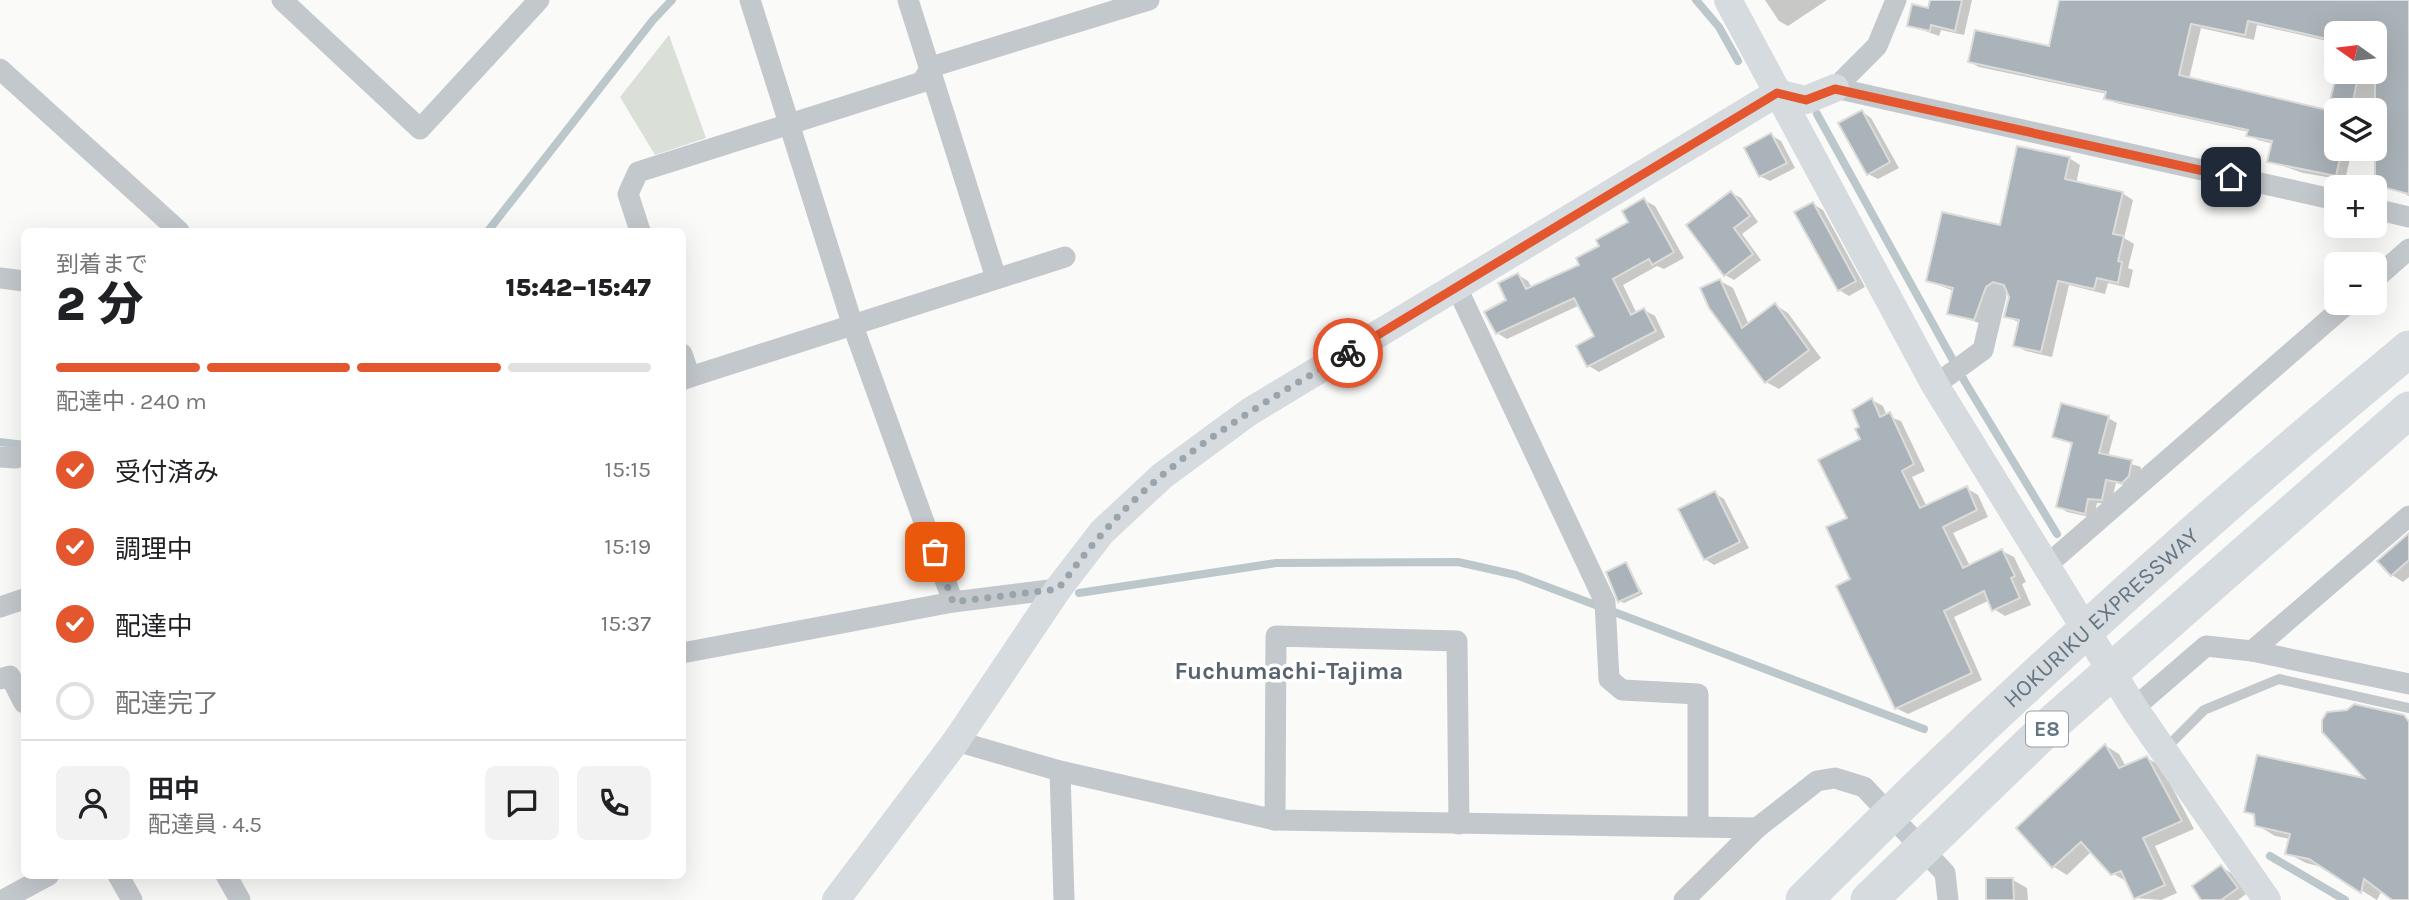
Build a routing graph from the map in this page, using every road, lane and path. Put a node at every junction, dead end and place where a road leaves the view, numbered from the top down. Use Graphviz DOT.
graph roads {
  1 [pos="282,0"];
  2 [pos="539,0"];
  3 [pos="750,0"];
  4 [pos="908,0"];
  5 [pos="1149,0"];
  6 [pos="1728,0"];
  7 [pos="1896,0"];
  8 [pos="931,67"];
  9 [pos="0,69"];
  10 [pos="1835,89"];
  11 [pos="1777,93"];
  12 [pos="789,124"];
  13 [pos="2324,197"];
  14 [pos="2387,211"];
  15 [pos="2409,216"];
  16 [pos="176,228"];
  17 [pos="639,228"];
  18 [pos="2409,250"];
  19 [pos="1065,257"];
  20 [pos="2387,269"];
  21 [pos="0,278"];
  22 [pos="996,278"];
  23 [pos="21,281"];
  24 [pos="1457,288"];
  25 [pos="1996,295"];
  26 [pos="2334,315"];
  27 [pos="853,326"];
  28 [pos="2409,349"];
  29 [pos="687,379"];
  30 [pos="1935,385"];
  31 [pos="2409,410"];
  32 [pos="2409,516"];
  33 [pos="2048,565"];
  34 [pos="1058,589"];
  35 [pos="21,600"];
  36 [pos="953,602"];
  37 [pos="0,607"];
  38 [pos="2252,651"];
  39 [pos="686,652"];
  40 [pos="0,679"];
  41 [pos="2409,684"];
  42 [pos="21,697"];
  43 [pos="2134,708"];
  44 [pos="2409,708"];
  45 [pos="956,741"];
  46 [pos="2165,749"];
  47 [pos="1060,771"];
  48 [pos="1275,820"];
  49 [pos="1459,824"];
  50 [pos="1698,826"];
  51 [pos="1757,828"];
  52 [pos="42,879"];
  53 [pos="120,879"];
  54 [pos="228,879"];
  55 [pos="3,900"];
  56 [pos="132,900"];
  57 [pos="240,900"];
  58 [pos="836,900"];
  59 [pos="1064,900"];
  60 [pos="1685,900"];
  61 [pos="1804,900"];
  62 [pos="1869,900"];
  63 [pos="1948,900"];
  64 [pos="2267,900"];
  1 -- 2 [label="street"];
  3 -- 12 [label="street"];
  4 -- 8 [label="street"];
  5 -- 8 [label="street"];
  6 -- 11 [label="street"];
  7 -- 10 [label="street"];
  8 -- 12 [label="street"];
  8 -- 22 [label="street"];
  9 -- 16 [label="street"];
  10 -- 11 [label="street"];
  10 -- 13 [label="street"];
  11 -- 24 [label="street"];
  11 -- 30 [label="street"];
  12 -- 17 [label="street"];
  12 -- 27 [label="street"];
  14 -- 15 [label="street"];
  18 -- 20 [label="street"];
  19 -- 22 [label="street"];
  21 -- 23 [label="street"];
  22 -- 27 [label="street"];
  24 -- 34 [label="street"];
  24 -- 50 [label="street"];
  25 -- 30 [label="street"];
  26 -- 33 [label="street"];
  27 -- 29 [label="street"];
  27 -- 36 [label="street"];
  28 -- 61 [label="highway, HOKURIKU EXPRESSWAY / E8"];
  30 -- 33 [label="street"];
  31 -- 62 [label="highway, HOKURIKU EXPRESSWAY / E8"];
  32 -- 38 [label="street"];
  33 -- 43 [label="street"];
  34 -- 36 [label="street"];
  34 -- 45 [label="street"];
  35 -- 37 [label="street"];
  36 -- 39 [label="street"];
  38 -- 41 [label="street"];
  38 -- 43 [label="street"];
  40 -- 42 [label="street"];
  43 -- 46 [label="street"];
  44 -- 46 [label="lane"];
  45 -- 47 [label="street"];
  45 -- 58 [label="street"];
  46 -- 64 [label="street"];
  47 -- 48 [label="street"];
  47 -- 59 [label="street"];
  48 -- 49 [label="street"];
  48 -- 49 [label="street"];
  49 -- 50 [label="street"];
  50 -- 51 [label="street"];
  51 -- 60 [label="street"];
  51 -- 63 [label="street"];
  52 -- 55 [label="street"];
  53 -- 56 [label="street"];
  54 -- 57 [label="street"];
}
